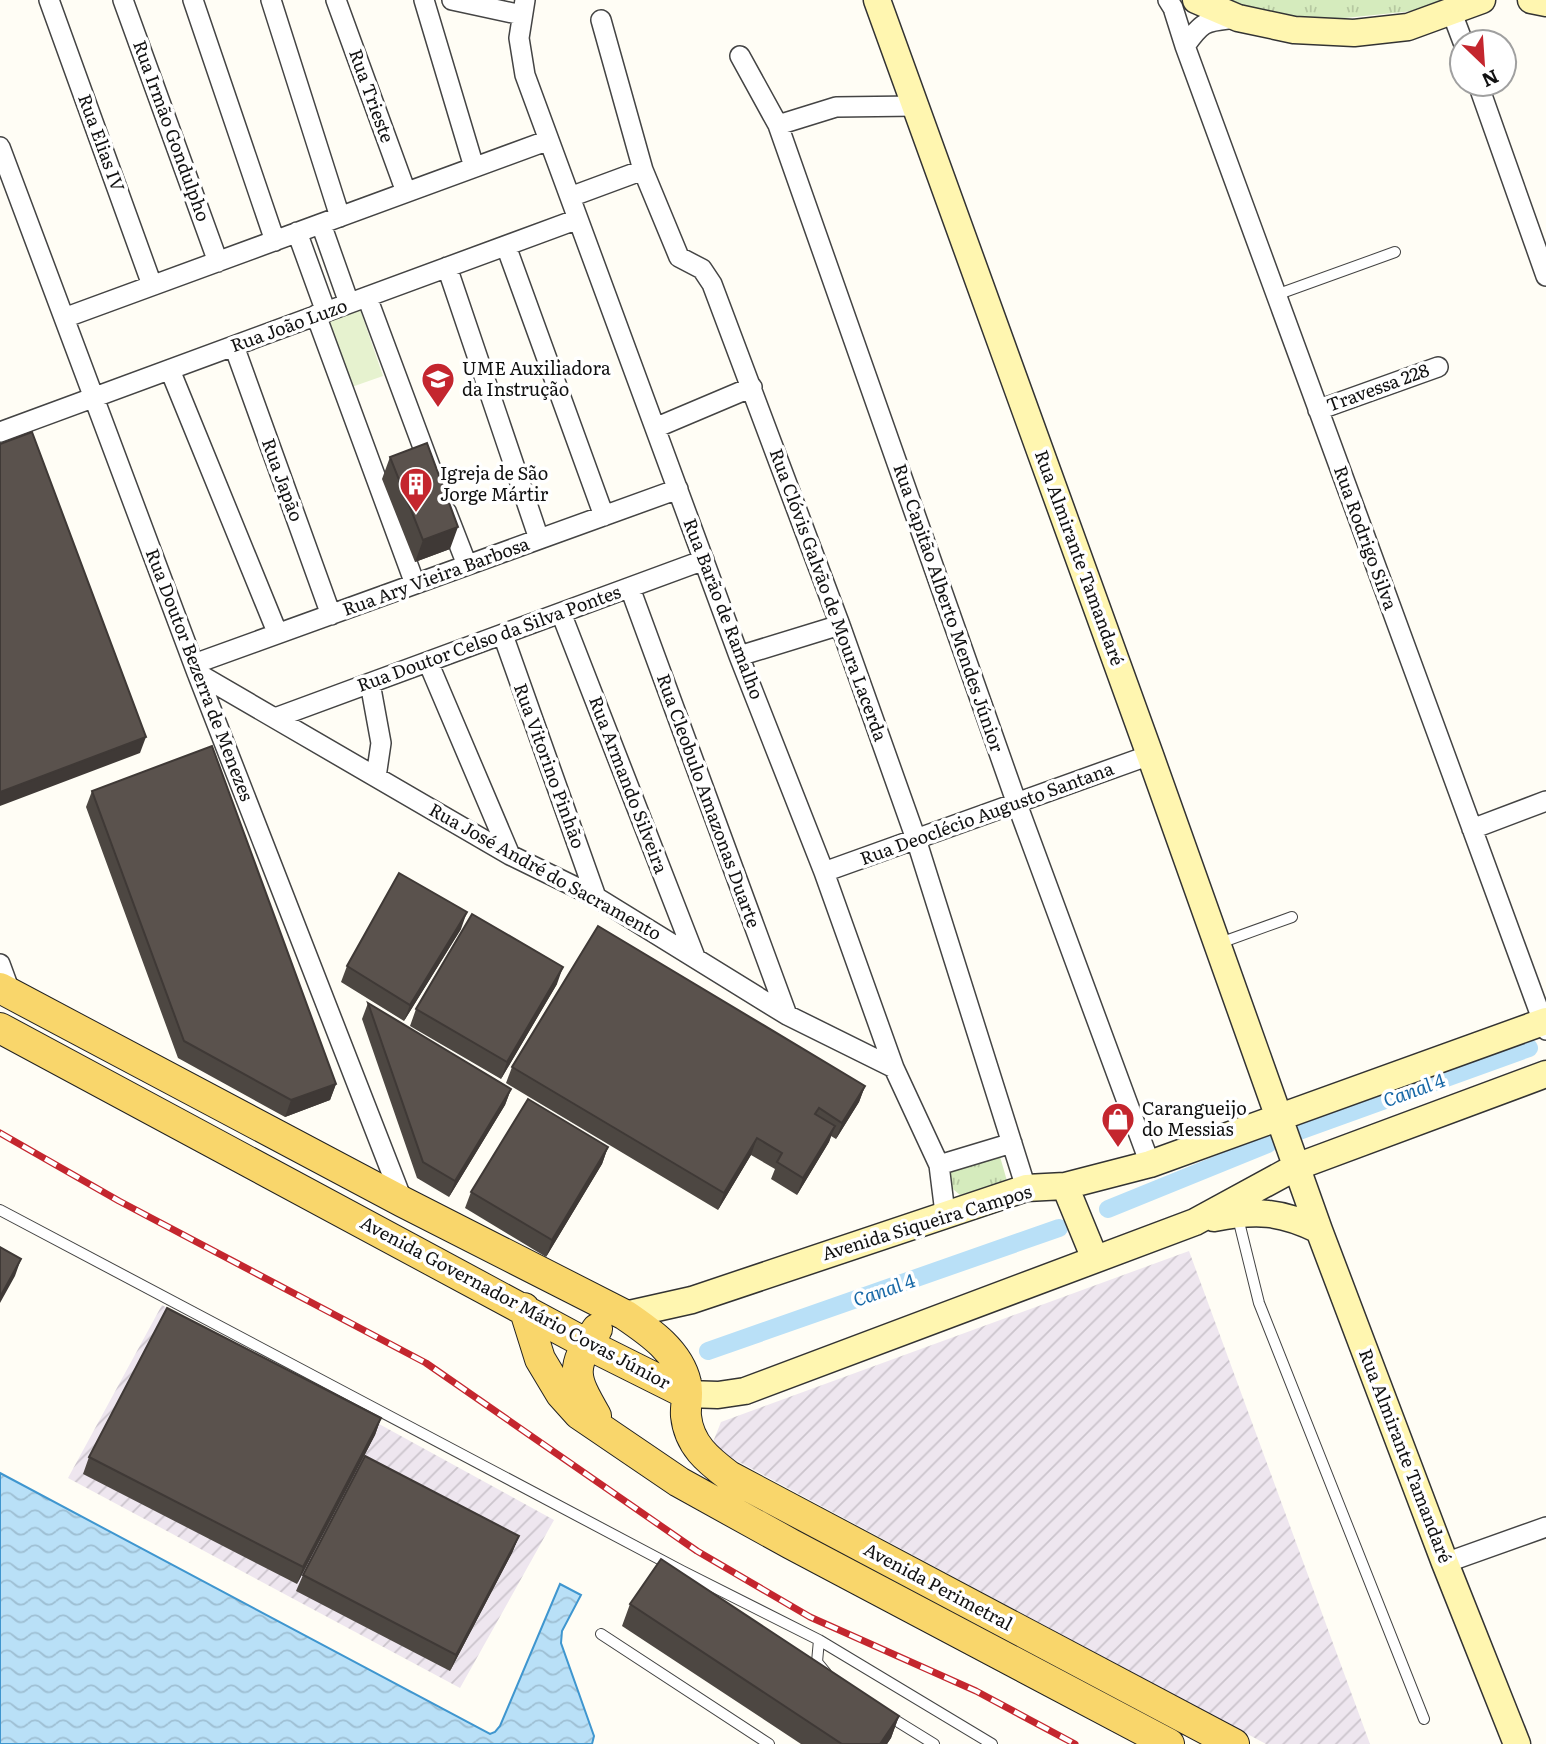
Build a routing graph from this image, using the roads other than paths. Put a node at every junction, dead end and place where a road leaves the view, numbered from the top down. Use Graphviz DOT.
graph roads {
  1 [pos="49,0"];
  2 [pos="123,0"];
  3 [pos="193,0"];
  4 [pos="271,0"];
  5 [pos="336,0"];
  6 [pos="424,0"];
  7 [pos="452,0"];
  8 [pos="877,0"];
  9 [pos="1168,0"];
  10 [pos="1196,0"];
  11 [pos="1482,0"];
  12 [pos="1531,0"];
  13 [pos="1546,3"];
  14 [pos="1459,6"];
  15 [pos="524,7"];
  16 [pos="1238,18"];
  17 [pos="601,20"];
  18 [pos="1461,28"];
  19 [pos="1185,46"];
  20 [pos="740,55"];
  21 [pos="1483,98"];
  22 [pos="916,106"];
  23 [pos="778,125"];
  24 [pos="549,140"];
  25 [pos="0,147"];
  26 [pos="474,167"];
  27 [pos="643,170"];
  28 [pos="406,192"];
  29 [pos="570,197"];
  30 [pos="340,216"];
  31 [pos="578,219"];
  32 [pos="321,224"];
  33 [pos="297,233"];
  34 [pos="275,241"];
  35 [pos="506,246"];
  36 [pos="1395,252"];
  37 [pos="218,262"];
  38 [pos="447,267"];
  39 [pos="1546,276"];
  40 [pos="152,285"];
  41 [pos="1276,295"];
  42 [pos="358,300"];
  43 [pos="321,314"];
  44 [pos="64,318"];
  45 [pos="234,346"];
  46 [pos="1437,367"];
  47 [pos="170,370"];
  48 [pos="752,387"];
  49 [pos="94,398"];
  50 [pos="1318,410"];
  51 [pos="655,428"];
  52 [pos="0,432"];
  53 [pos="678,489"];
  54 [pos="604,516"];
  55 [pos="540,539"];
  56 [pos="704,560"];
  57 [pos="467,565"];
  58 [pos="415,584"];
  59 [pos="630,588"];
  60 [pos="561,613"];
  61 [pos="331,615"];
  62 [pos="840,625"];
  63 [pos="277,632"];
  64 [pos="503,635"];
  65 [pos="739,656"];
  66 [pos="428,662"];
  67 [pos="196,669"];
  68 [pos="370,682"];
  69 [pos="275,718"];
  70 [pos="1150,755"];
  71 [pos="376,777"];
  72 [pos="1546,801"];
  73 [pos="1017,804"];
  74 [pos="1472,829"];
  75 [pos="916,839"];
  76 [pos="510,855"];
  77 [pos="824,872"];
  78 [pos="596,897"];
  79 [pos="1292,917"];
  80 [pos="1217,944"];
  81 [pos="695,957"];
  82 [pos="0,964"];
  83 [pos="6,991"];
  84 [pos="787,1015"];
  85 [pos="1545,1025"];
  86 [pos="0,1028"];
  87 [pos="894,1068"];
  88 [pos="1546,1074"];
  89 [pos="1280,1121"];
  90 [pos="1012,1143"];
  91 [pos="1150,1164"];
  92 [pos="1295,1164"];
  93 [pos="939,1165"];
  94 [pos="1026,1188"];
  95 [pos="1068,1192"];
  96 [pos="403,1202"];
  97 [pos="0,1210"];
  98 [pos="945,1213"];
  99 [pos="1237,1214"];
  100 [pos="1195,1222"];
  101 [pos="1319,1230"];
  102 [pos="1092,1252"];
  103 [pos="524,1308"];
  104 [pos="625,1315"];
  105 [pos="587,1344"];
  106 [pos="687,1394"];
  107 [pos="606,1433"];
  108 [pos="1546,1527"];
  109 [pos="1445,1563"];
  110 [pos="601,1634"];
  111 [pos="819,1640"];
  112 [pos="830,1679"];
  113 [pos="877,1708"];
  114 [pos="1424,1719"];
  115 [pos="769,1744"];
  116 [pos="934,1744"];
  117 [pos="992,1744"];
  118 [pos="1169,1744"];
  119 [pos="1234,1744"];
  120 [pos="1517,1744"];
  1 -- 40 [label="street, Rua Elias IV"];
  2 -- 37 [label="street, Rua Irmão Gondulpho"];
  3 -- 34 [label="street"];
  4 -- 30 [label="street"];
  5 -- 28 [label="street, Rua Trieste"];
  6 -- 26 [label="street"];
  7 -- 15 [label="street"];
  8 -- 22 [label="main road, Rua Almirante Tamandaré"];
  9 -- 19 [label="street, Rua Rodrigo Silva"];
  10 -- 16 [label="main road"];
  11 -- 14 [label="main road"];
  12 -- 13 [label="main road"];
  14 -- 16 [label="main road"];
  14 -- 18 [label="street"];
  15 -- 24 [label="street, Rua Barão de Ramalho"];
  16 -- 19 [label="street"];
  17 -- 27 [label="street, Rua Clóvis Galvão de Moura Lacerda"];
  19 -- 41 [label="street, Rua Rodrigo Silva"];
  20 -- 23 [label="street, Rua Capitão Alberto Mendes Júnior"];
  21 -- 39 [label="street"];
  22 -- 23 [label="street"];
  22 -- 70 [label="main road, Rua Almirante Tamandaré"];
  23 -- 73 [label="street, Rua Capitão Alberto Mendes Júnior"];
  24 -- 26 [label="street"];
  24 -- 29 [label="street, Rua Barão de Ramalho"];
  25 -- 44 [label="street, Rua Doutor Bezerra de Menezes"];
  26 -- 28 [label="street"];
  27 -- 29 [label="street"];
  27 -- 48 [label="street, Rua Clóvis Galvão de Moura Lacerda"];
  28 -- 30 [label="street"];
  29 -- 31 [label="street, Rua Barão de Ramalho"];
  30 -- 32 [label="street"];
  31 -- 35 [label="street, Rua João Luzo"];
  31 -- 51 [label="street, Rua Barão de Ramalho"];
  32 -- 33 [label="street"];
  32 -- 42 [label="street"];
  33 -- 34 [label="street"];
  33 -- 43 [label="street"];
  34 -- 37 [label="street"];
  35 -- 38 [label="street, Rua João Luzo"];
  35 -- 54 [label="street"];
  36 -- 41 [label="lane"];
  37 -- 40 [label="street"];
  38 -- 42 [label="street, Rua João Luzo"];
  38 -- 55 [label="street"];
  40 -- 44 [label="street"];
  41 -- 50 [label="street, Rua Rodrigo Silva"];
  42 -- 43 [label="street, Rua João Luzo"];
  42 -- 57 [label="street"];
  43 -- 45 [label="street, Rua João Luzo"];
  43 -- 58 [label="street"];
  44 -- 49 [label="street, Rua Doutor Bezerra de Menezes"];
  45 -- 47 [label="street, Rua João Luzo"];
  45 -- 61 [label="street, Rua Japão"];
  46 -- 50 [label="street, Travessa 228"];
  47 -- 49 [label="street, Rua João Luzo"];
  47 -- 63 [label="street"];
  48 -- 51 [label="street"];
  48 -- 62 [label="street, Rua Clóvis Galvão de Moura Lacerda"];
  49 -- 52 [label="street, Rua João Luzo"];
  49 -- 67 [label="street, Rua Doutor Bezerra de Menezes"];
  50 -- 74 [label="street, Rua Rodrigo Silva"];
  51 -- 53 [label="street, Rua Barão de Ramalho"];
  53 -- 54 [label="street, Rua Ary Vieira Barbosa"];
  53 -- 56 [label="street, Rua Barão de Ramalho"];
  54 -- 55 [label="street, Rua Ary Vieira Barbosa"];
  55 -- 57 [label="street, Rua Ary Vieira Barbosa"];
  56 -- 59 [label="street, Rua Doutor Celso da Silva Pontes"];
  56 -- 65 [label="street, Rua Barão de Ramalho"];
  57 -- 58 [label="street, Rua Ary Vieira Barbosa"];
  58 -- 61 [label="street, Rua Ary Vieira Barbosa"];
  59 -- 60 [label="street, Rua Doutor Celso da Silva Pontes"];
  59 -- 84 [label="street, Rua Cleobulo Amazonas Duarte"];
  60 -- 64 [label="street, Rua Doutor Celso da Silva Pontes"];
  60 -- 81 [label="street, Rua Armando Silveira"];
  61 -- 63 [label="street, Rua Ary Vieira Barbosa"];
  62 -- 65 [label="street"];
  62 -- 75 [label="street, Rua Clóvis Galvão de Moura Lacerda"];
  63 -- 67 [label="street, Rua Ary Vieira Barbosa"];
  64 -- 66 [label="street, Rua Doutor Celso da Silva Pontes"];
  64 -- 78 [label="street, Rua Vitorino Pinhão"];
  65 -- 77 [label="street, Rua Barão de Ramalho"];
  66 -- 68 [label="street, Rua Doutor Celso da Silva Pontes"];
  66 -- 76 [label="street"];
  67 -- 69 [label="street, Rua José André do Sacramento"];
  67 -- 96 [label="street, Rua Doutor Bezerra de Menezes"];
  68 -- 69 [label="street, Rua Doutor Celso da Silva Pontes"];
  68 -- 71 [label="street"];
  69 -- 71 [label="street, Rua José André do Sacramento"];
  70 -- 73 [label="street, Rua Deoclécio Augusto Santana"];
  70 -- 80 [label="main road, Rua Almirante Tamandaré"];
  71 -- 76 [label="street, Rua José André do Sacramento"];
  72 -- 74 [label="street"];
  73 -- 75 [label="street, Rua Deoclécio Augusto Santana"];
  73 -- 91 [label="street, Rua Capitão Alberto Mendes Júnior"];
  74 -- 85 [label="street, Rua Rodrigo Silva"];
  75 -- 77 [label="street, Rua Deoclécio Augusto Santana"];
  75 -- 90 [label="street, Rua Clóvis Galvão de Moura Lacerda"];
  76 -- 78 [label="street, Rua José André do Sacramento"];
  77 -- 87 [label="street, Rua Barão de Ramalho"];
  78 -- 81 [label="street, Rua José André do Sacramento"];
  79 -- 80 [label="lane"];
  80 -- 89 [label="main road, Rua Almirante Tamandaré"];
  81 -- 84 [label="street, Rua José André do Sacramento"];
  82 -- 83 [label="street"];
  83 -- 96 [label="main road, Avenida Governador Mário Covas Júnior"];
  84 -- 87 [label="street, Rua José André do Sacramento"];
  85 -- 89 [label="main road, Avenida Siqueira Campos"];
  86 -- 103 [label="main road, Avenida Governador Mário Covas Júnior"];
  87 -- 93 [label="street, Rua Barão de Ramalho"];
  88 -- 92 [label="main road"];
  89 -- 91 [label="main road, Avenida Siqueira Campos"];
  89 -- 92 [label="main road, Rua Almirante Tamandaré"];
  90 -- 93 [label="street"];
  90 -- 94 [label="street, Rua Clóvis Galvão de Moura Lacerda"];
  91 -- 95 [label="main road, Avenida Siqueira Campos"];
  92 -- 100 [label="main road"];
  92 -- 101 [label="main road, Rua Almirante Tamandaré"];
  93 -- 98 [label="street, Rua Barão de Ramalho"];
  94 -- 95 [label="main road, Avenida Siqueira Campos"];
  94 -- 98 [label="main road, Avenida Siqueira Campos"];
  95 -- 102 [label="main road"];
  96 -- 104 [label="main road, Avenida Governador Mário Covas Júnior"];
  97 -- 111 [label="lane"];
  98 -- 104 [label="main road, Avenida Siqueira Campos"];
  99 -- 100 [label="main road"];
  99 -- 101 [label="main road"];
  99 -- 114 [label="lane"];
  100 -- 102 [label="main road"];
  101 -- 109 [label="main road, Rua Almirante Tamandaré"];
  102 -- 106 [label="main road"];
  103 -- 105 [label="main road, Avenida Governador Mário Covas Júnior"];
  103 -- 107 [label="main road, Avenida Perimetral"];
  104 -- 105 [label="main road"];
  104 -- 106 [label="main road, Avenida Governador Mário Covas Júnior"];
  105 -- 106 [label="main road, Avenida Governador Mário Covas Júnior"];
  105 -- 107 [label="main road"];
  106 -- 119 [label="main road, Avenida Perimetral"];
  107 -- 118 [label="main road, Avenida Perimetral"];
  108 -- 109 [label="street"];
  109 -- 120 [label="main road, Rua Almirante Tamandaré"];
  110 -- 115 [label="lane"];
  111 -- 112 [label="lane"];
  111 -- 117 [label="lane"];
  113 -- 116 [label="lane"];
}
